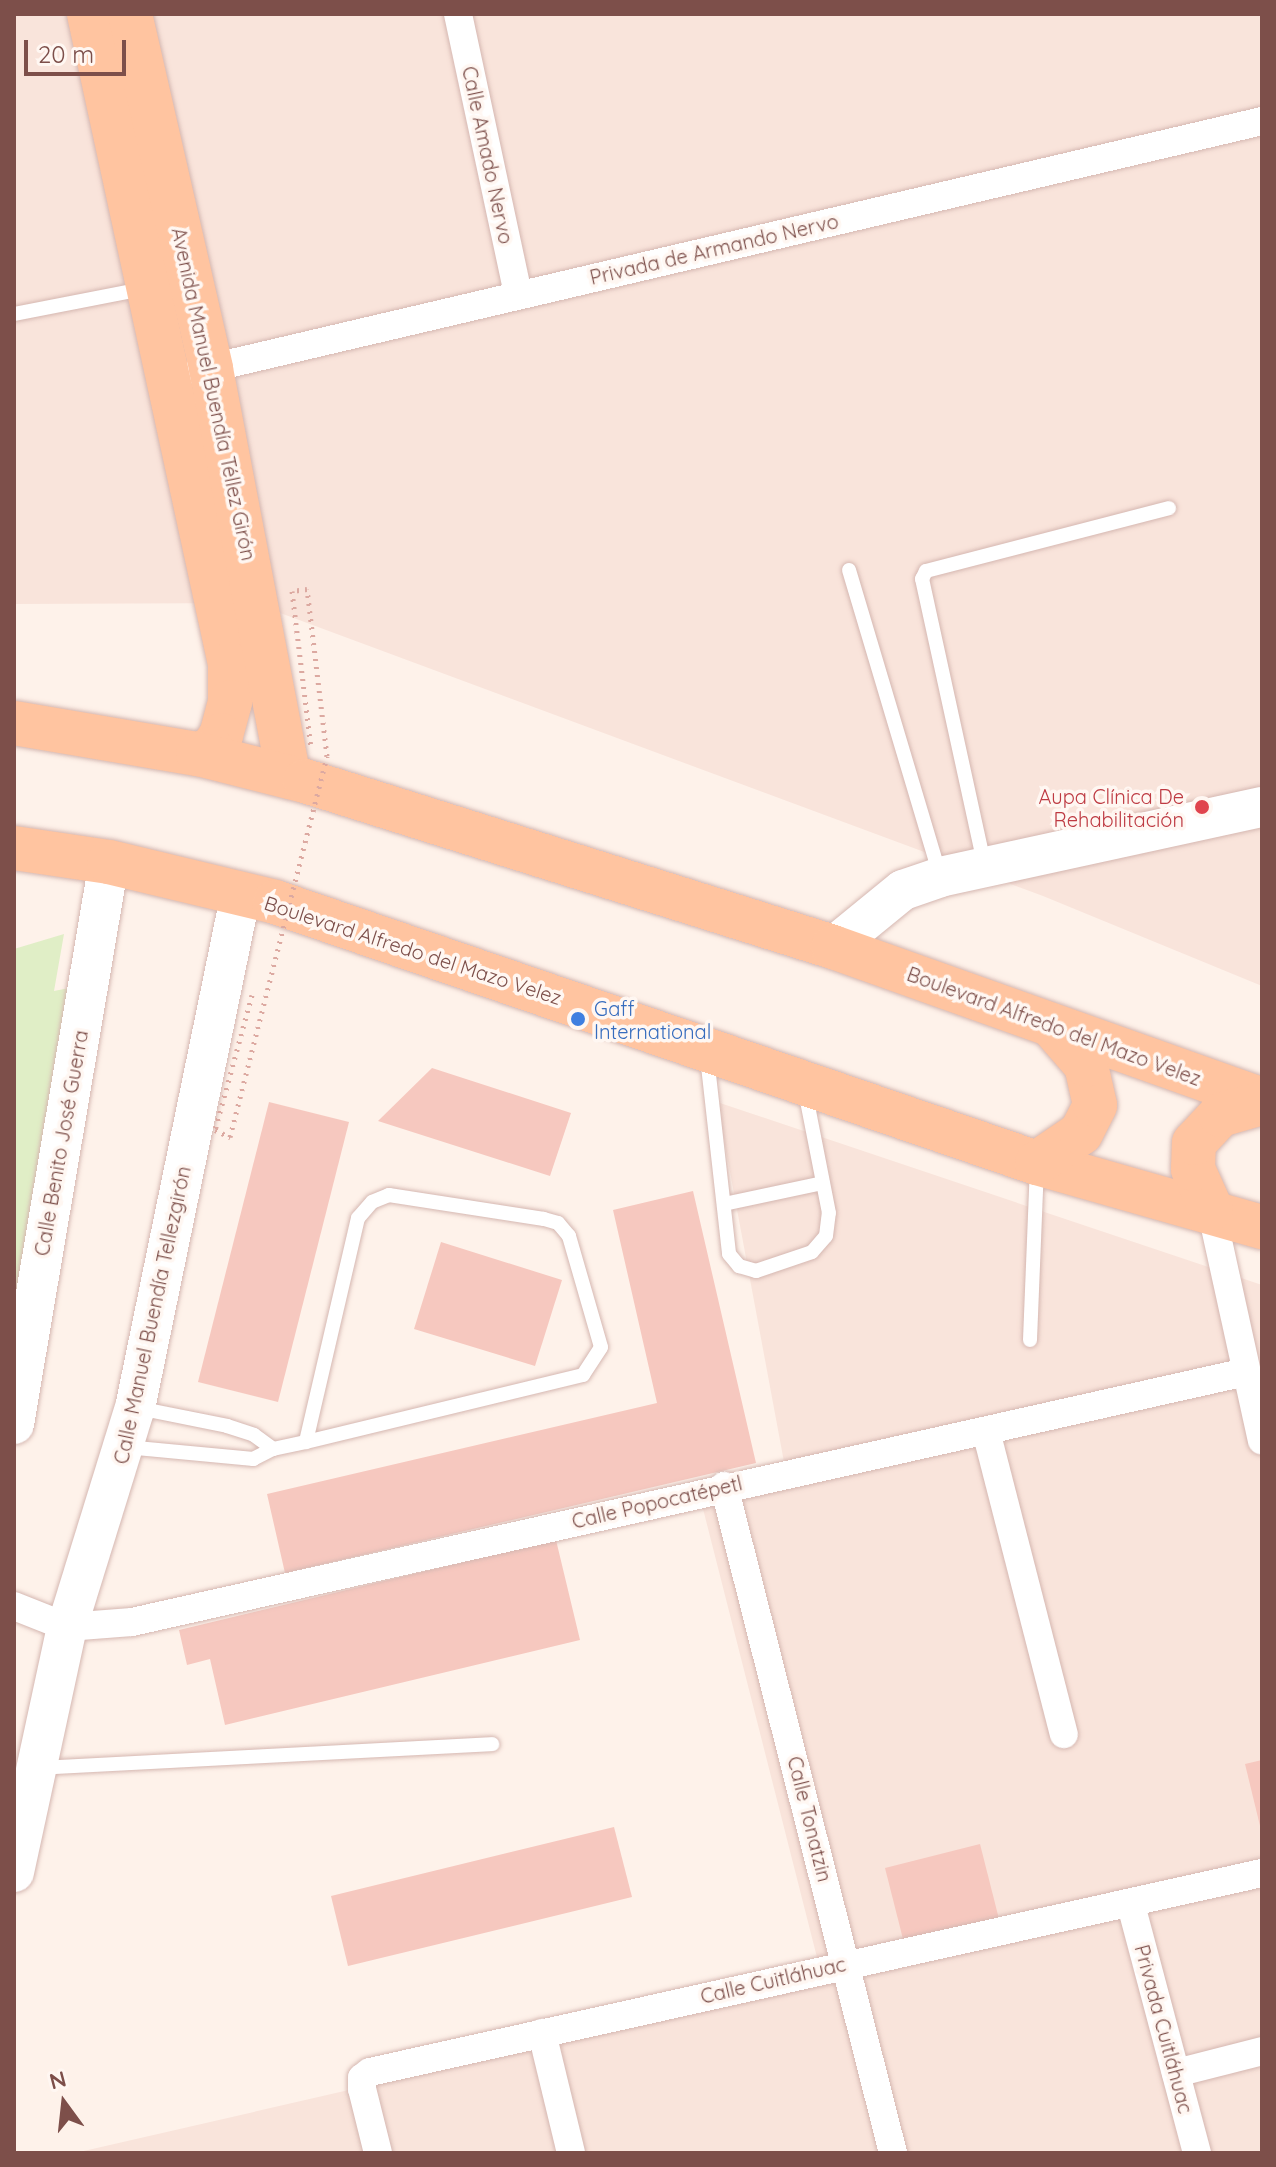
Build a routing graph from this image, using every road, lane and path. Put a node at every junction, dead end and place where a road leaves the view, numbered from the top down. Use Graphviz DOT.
graph roads {
  1 [pos="89,14"];
  2 [pos="130,14"];
  3 [pos="458,14"];
  4 [pos="1262,121"];
  5 [pos="147,287"];
  6 [pos="518,295"];
  7 [pos="14,314"];
  8 [pos="211,369"];
  9 [pos="165,378"];
  10 [pos="1169,508"];
  11 [pos="849,570"];
  12 [pos="14,723"];
  13 [pos="198,754"];
  14 [pos="300,762"];
  15 [pos="1262,807"];
  16 [pos="14,848"];
  17 [pos="109,862"];
  18 [pos="985,869"];
  19 [pos="940,877"];
  20 [pos="241,893"];
  21 [pos="833,947"];
  22 [pos="252,995"];
  23 [pos="1051,1026"];
  24 [pos="706,1048"];
  25 [pos="803,1081"];
  26 [pos="1262,1101"];
  27 [pos="1037,1163"];
  28 [pos="823,1183"];
  29 [pos="724,1204"];
  30 [pos="1211,1209"];
  31 [pos="1262,1227"];
  32 [pos="1030,1340"];
  33 [pos="1246,1372"];
  34 [pos="135,1408"];
  35 [pos="14,1424"];
  36 [pos="986,1431"];
  37 [pos="1262,1440"];
  38 [pos="306,1442"];
  39 [pos="126,1447"];
  40 [pos="273,1449"];
  41 [pos="724,1486"];
  42 [pos="14,1606"];
  43 [pos="67,1627"];
  44 [pos="1064,1734"];
  45 [pos="492,1744"];
  46 [pos="34,1768"];
  47 [pos="14,1872"];
  48 [pos="1262,1873"];
  49 [pos="1131,1905"];
  50 [pos="847,1963"];
  51 [pos="542,2033"];
  52 [pos="1262,2051"];
  53 [pos="1176,2073"];
  54 [pos="378,2153"];
  55 [pos="571,2153"];
  56 [pos="893,2153"];
  57 [pos="1197,2153"];
  1 -- 5 [label="main road, Avenida Manuel Buendía Téllez Girón"];
  2 -- 8 [label="main road, Avenida Manuel Buendía Téllez Girón"];
  3 -- 6 [label="street, Calle Amado Nervo"];
  4 -- 6 [label="street, Privada de Armando Nervo"];
  5 -- 7 [label="lane"];
  5 -- 9 [label="main road, Avenida Manuel Buendía Téllez Girón"];
  6 -- 8 [label="street, Privada de Armando Nervo"];
  8 -- 9 [label="street, Privada de Armando Nervo"];
  8 -- 14 [label="main road, Avenida Manuel Buendía Téllez Girón"];
  9 -- 13 [label="main road, Avenida Manuel Buendía Téllez Girón"];
  10 -- 18 [label="lane"];
  11 -- 19 [label="lane"];
  12 -- 13 [label="main road, Boulevard Alfredo del Mazo Velez"];
  13 -- 14 [label="main road, Boulevard Alfredo del Mazo Velez"];
  14 -- 21 [label="main road, Boulevard Alfredo del Mazo Velez"];
  14 -- 22 [label="path, bridge"];
  15 -- 18 [label="main road"];
  16 -- 17 [label="main road, Boulevard Alfredo del Mazo Velez"];
  17 -- 20 [label="main road, Boulevard Alfredo del Mazo Velez"];
  17 -- 35 [label="main road, Calle Benito José Guerra"];
  18 -- 19 [label="main road"];
  19 -- 21 [label="main road"];
  20 -- 24 [label="main road, Boulevard Alfredo del Mazo Velez"];
  20 -- 34 [label="main road, Calle Manuel Buendía Tellezgirón"];
  21 -- 23 [label="main road, Boulevard Alfredo del Mazo Velez"];
  23 -- 26 [label="main road, Boulevard Alfredo del Mazo Velez"];
  23 -- 27 [label="main road"];
  24 -- 25 [label="main road, Boulevard Alfredo del Mazo Velez"];
  24 -- 29 [label="lane"];
  25 -- 27 [label="main road, Boulevard Alfredo del Mazo Velez"];
  25 -- 28 [label="lane"];
  26 -- 30 [label="main road"];
  27 -- 30 [label="main road, Boulevard Alfredo del Mazo Velez"];
  27 -- 32 [label="lane"];
  28 -- 29 [label="lane"];
  28 -- 29 [label="lane"];
  30 -- 31 [label="main road, Boulevard Alfredo del Mazo Velez"];
  30 -- 33 [label="street"];
  33 -- 36 [label="street, Calle Popocatépetl"];
  33 -- 37 [label="street"];
  34 -- 39 [label="main road, Calle Manuel Buendía Tellezgirón"];
  34 -- 40 [label="lane"];
  36 -- 41 [label="street, Calle Popocatépetl"];
  36 -- 44 [label="street"];
  38 -- 38 [label="lane"];
  38 -- 40 [label="lane"];
  39 -- 40 [label="lane"];
  39 -- 43 [label="main road, Calle Manuel Buendía Tellezgirón"];
  41 -- 43 [label="street, Calle Popocatépetl"];
  41 -- 50 [label="street, Calle Tonatzin"];
  42 -- 43 [label="street"];
  43 -- 46 [label="main road, Calle Manuel Buendía Tellezgirón"];
  45 -- 46 [label="lane"];
  46 -- 47 [label="main road, Calle Manuel Buendía Tellezgirón"];
  48 -- 49 [label="street, Calle Cuitláhuac"];
  49 -- 50 [label="street, Calle Cuitláhuac"];
  49 -- 53 [label="street, Privada Cuitláhuac"];
  50 -- 51 [label="street, Calle Cuitláhuac"];
  50 -- 56 [label="street, Calle Tonatzin"];
  51 -- 54 [label="street, Calle Cuitláhuac"];
  51 -- 55 [label="street"];
  52 -- 53 [label="street"];
  53 -- 57 [label="street, Privada Cuitláhuac"];
}
